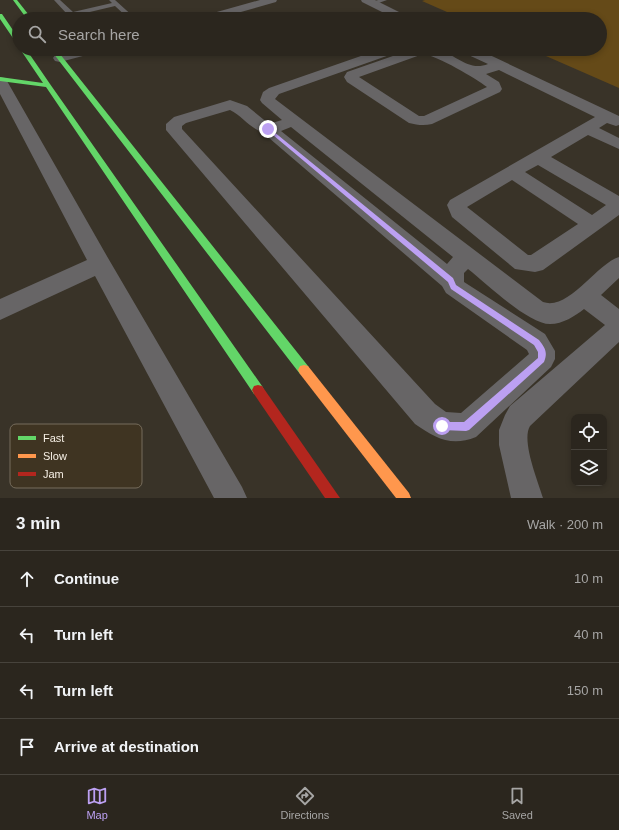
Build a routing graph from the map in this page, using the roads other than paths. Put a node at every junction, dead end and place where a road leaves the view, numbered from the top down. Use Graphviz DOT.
graph roads {
  1 [pos="15,0"];
  2 [pos="57,0"];
  3 [pos="272,0"];
  4 [pos="374,1"];
  5 [pos="114,2"];
  6 [pos="24,12"];
  7 [pos="68,12"];
  8 [pos="80,12"];
  9 [pos="125,12"];
  10 [pos="228,12"];
  11 [pos="393,12"];
  12 [pos="1,17"];
  13 [pos="4,27"];
  14 [pos="12,36"];
  15 [pos="28,56"];
  16 [pos="59,56"];
  17 [pos="372,56"];
  18 [pos="405,56"];
  19 [pos="442,56"];
  20 [pos="481,56"];
  21 [pos="499,65"];
  22 [pos="473,71"];
  23 [pos="0,80"];
  24 [pos="48,85"];
  25 [pos="613,120"];
  26 [pos="293,121"];
  27 [pos="587,128"];
  28 [pos="268,129"];
  29 [pos="619,144"];
  30 [pos="538,157"];
  31 [pos="512,172"];
  32 [pos="619,205"];
  33 [pos="592,224"];
  34 [pos="468,257"];
  35 [pos="100,264"];
  36 [pos="619,265"];
  37 [pos="451,280"];
  38 [pos="584,296"];
  39 [pos="0,310"];
  40 [pos="619,322"];
  41 [pos="619,327"];
  42 [pos="231,498"];
  43 [pos="333,498"];
  44 [pos="404,498"];
  45 [pos="527,498"];
  1 -- 6 [label="main road"];
  2 -- 7 [label="lane"];
  3 -- 10 [label="street"];
  4 -- 11 [label="street"];
  5 -- 8 [label="lane"];
  5 -- 9 [label="lane"];
  12 -- 13 [label="main road"];
  13 -- 14 [label="main road"];
  15 -- 24 [label="main road"];
  16 -- 44 [label="main road"];
  17 -- 26 [label="street"];
  18 -- 22 [label="street"];
  19 -- 22 [label="street"];
  20 -- 21 [label="street"];
  21 -- 22 [label="street"];
  21 -- 25 [label="street"];
  23 -- 24 [label="main road"];
  23 -- 35 [label="street"];
  24 -- 43 [label="main road"];
  25 -- 27 [label="street"];
  26 -- 28 [label="street"];
  26 -- 34 [label="street"];
  27 -- 29 [label="street"];
  27 -- 30 [label="street"];
  28 -- 37 [label="street"];
  28 -- 37 [label="street"];
  30 -- 31 [label="street"];
  30 -- 32 [label="street"];
  31 -- 33 [label="street"];
  31 -- 33 [label="street"];
  32 -- 33 [label="street"];
  34 -- 37 [label="street"];
  34 -- 38 [label="street"];
  35 -- 39 [label="street"];
  35 -- 42 [label="street"];
  36 -- 38 [label="street"];
  38 -- 40 [label="street"];
  41 -- 45 [label="street"];
}
